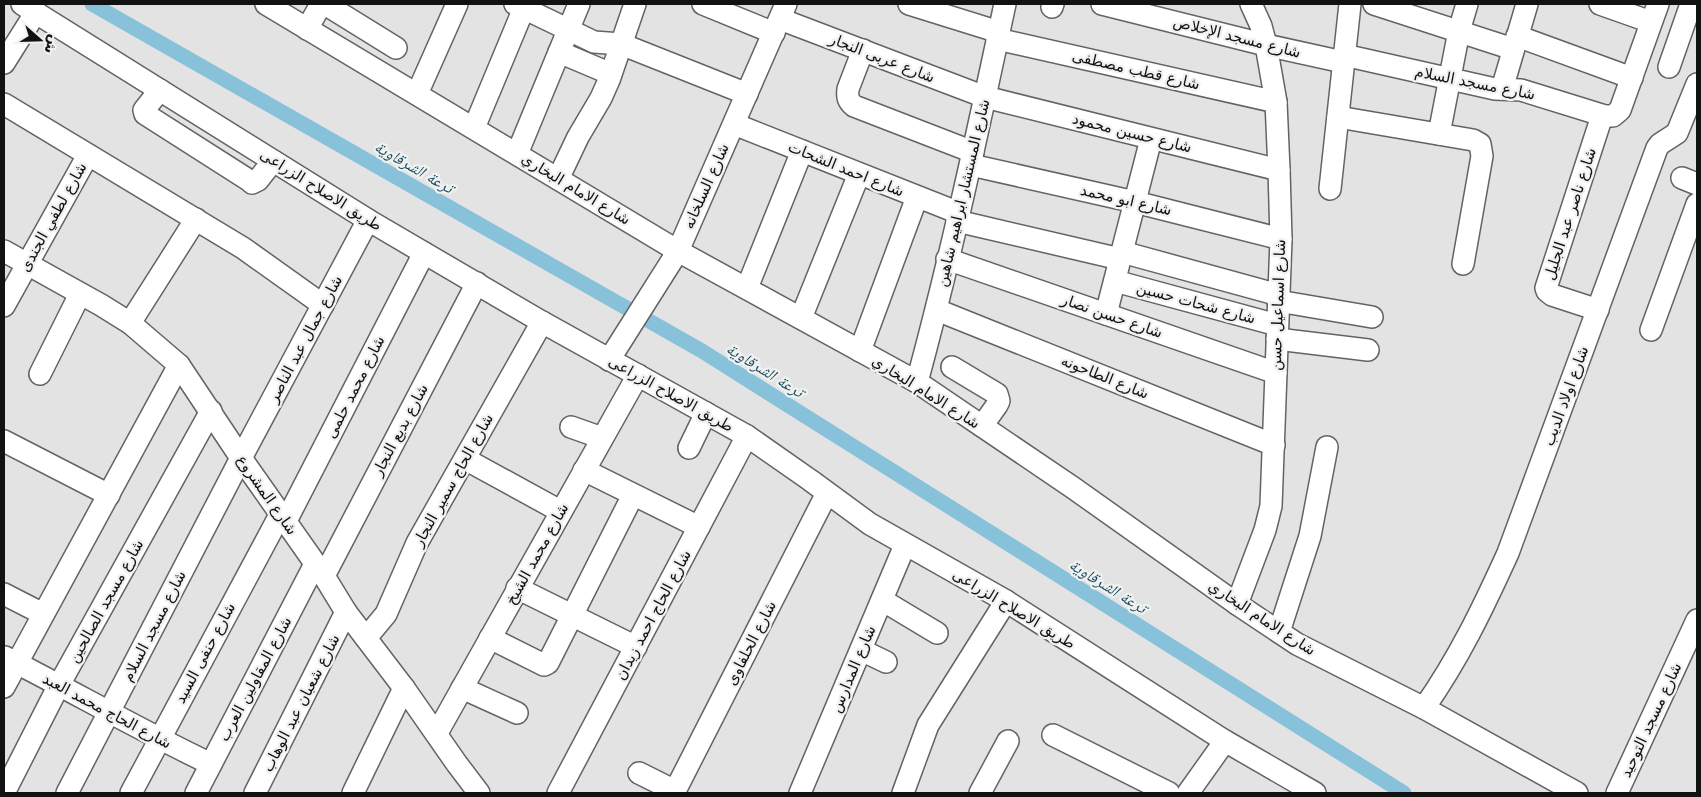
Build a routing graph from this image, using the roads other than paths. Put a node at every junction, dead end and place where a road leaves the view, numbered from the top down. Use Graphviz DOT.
graph roads {
  1 [pos="266,4"];
  2 [pos="579,4"];
  3 [pos="635,4"];
  4 [pos="703,4"];
  5 [pos="908,4"];
  6 [pos="1005,4"];
  7 [pos="1102,4"];
  8 [pos="1251,4"];
  9 [pos="1350,4"];
  10 [pos="1467,4"];
  11 [pos="1526,4"];
  12 [pos="1600,4"];
  13 [pos="1691,4"];
  14 [pos="453,5"];
  15 [pos="519,5"];
  16 [pos="1388,6"];
  17 [pos="29,8"];
  18 [pos="1655,13"];
  19 [pos="299,17"];
  20 [pos="780,19"];
  21 [pos="568,30"];
  22 [pos="1459,31"];
  23 [pos="998,36"];
  24 [pos="1515,42"];
  25 [pos="621,44"];
  26 [pos="1266,45"];
  27 [pos="396,48"];
  28 [pos="863,50"];
  29 [pos="559,52"];
  30 [pos="1640,54"];
  31 [pos="1344,59"];
  32 [pos="4,63"];
  33 [pos="1669,68"];
  34 [pos="611,74"];
  35 [pos="1632,78"];
  36 [pos="1450,80"];
  37 [pos="1697,82"];
  38 [pos="1502,89"];
  39 [pos="160,90"];
  40 [pos="417,94"];
  41 [pos="747,94"];
  42 [pos="985,96"];
  43 [pos="1276,102"];
  44 [pos="4,104"];
  45 [pos="1338,116"];
  46 [pos="1605,116"];
  47 [pos="734,124"];
  48 [pos="474,128"];
  49 [pos="1439,134"];
  50 [pos="1151,138"];
  51 [pos="802,151"];
  52 [pos="517,154"];
  53 [pos="88,155"];
  54 [pos="972,158"];
  55 [pos="273,161"];
  56 [pos="1279,170"];
  57 [pos="859,174"];
  58 [pos="558,179"];
  59 [pos="1330,189"];
  60 [pos="917,197"];
  61 [pos="1135,202"];
  62 [pos="1697,204"];
  63 [pos="958,217"];
  64 [pos="196,219"];
  65 [pos="368,220"];
  66 [pos="1281,238"];
  67 [pos="4,251"];
  68 [pos="678,251"];
  69 [pos="424,253"];
  70 [pos="1121,256"];
  71 [pos="948,259"];
  72 [pos="27,264"];
  73 [pos="1463,264"];
  74 [pos="1115,281"];
  75 [pos="477,283"];
  76 [pos="747,288"];
  77 [pos="80,294"];
  78 [pos="1278,298"];
  79 [pos="323,305"];
  80 [pos="4,306"];
  81 [pos="937,310"];
  82 [pos="1598,310"];
  83 [pos="1106,314"];
  84 [pos="1372,317"];
  85 [pos="801,318"];
  86 [pos="542,322"];
  87 [pos="130,323"];
  88 [pos="1651,330"];
  89 [pos="1277,332"];
  90 [pos="1368,350"];
  91 [pos="860,351"];
  92 [pos="609,360"];
  93 [pos="179,365"];
  94 [pos="952,366"];
  95 [pos="1276,373"];
  96 [pos="40,374"];
  97 [pos="638,375"];
  98 [pos="918,382"];
  99 [pos="211,411"];
  100 [pos="706,413"];
  101 [pos="982,426"];
  102 [pos="571,427"];
  103 [pos="747,436"];
  104 [pos="602,438"];
  105 [pos="4,441"];
  106 [pos="1274,445"];
  107 [pos="1327,446"];
  108 [pos="689,448"];
  109 [pos="241,458"];
  110 [pos="464,459"];
  111 [pos="584,470"];
  112 [pos="827,493"];
  113 [pos="108,494"];
  114 [pos="633,494"];
  115 [pos="560,511"];
  116 [pos="283,517"];
  117 [pos="699,527"];
  118 [pos="906,546"];
  119 [pos="319,570"];
  120 [pos="517,588"];
  121 [pos="4,594"];
  122 [pos="882,600"];
  123 [pos="1006,601"];
  124 [pos="1237,604"];
  125 [pos="346,612"];
  126 [pos="44,614"];
  127 [pos="572,616"];
  128 [pos="1697,620"];
  129 [pos="1279,632"];
  130 [pos="937,633"];
  131 [pos="366,638"];
  132 [pos="490,638"];
  133 [pos="636,647"];
  134 [pos="861,650"];
  135 [pos="10,659"];
  136 [pos="886,662"];
  137 [pos="59,685"];
  138 [pos="4,687"];
  139 [pos="404,688"];
  140 [pos="462,688"];
  141 [pos="1424,708"];
  142 [pos="110,711"];
  143 [pos="517,713"];
  144 [pos="437,733"];
  145 [pos="1052,735"];
  146 [pos="159,739"];
  147 [pos="1008,741"];
  148 [pos="1225,741"];
  149 [pos="211,764"];
  150 [pos="638,773"];
  151 [pos="675,792"];
  152 [pos="4,793"];
  153 [pos="67,793"];
  154 [pos="131,793"];
  155 [pos="196,793"];
  156 [pos="255,793"];
  157 [pos="353,793"];
  158 [pos="479,793"];
  159 [pos="558,793"];
  160 [pos="800,793"];
  161 [pos="903,793"];
  162 [pos="980,793"];
  163 [pos="1169,793"];
  164 [pos="1188,793"];
  165 [pos="1315,793"];
  166 [pos="1577,793"];
  167 [pos="1617,793"];
  1 -- 19 [label="street, شارع الامام البخاري"];
  2 -- 21 [label="street"];
  3 -- 25 [label="street"];
  4 -- 20 [label="street, شارع عربى النجار"];
  5 -- 23 [label="street, شارع قطب مصطفى"];
  6 -- 23 [label="street, شارع المستشار ابراهيم شاهين"];
  7 -- 26 [label="street, شارع مسجد الإخلاص"];
  8 -- 26 [label="street, شارع اسماعيل حسن"];
  9 -- 31 [label="street"];
  10 -- 22 [label="street"];
  11 -- 24 [label="street"];
  12 -- 18 [label="street"];
  13 -- 33 [label="street"];
  14 -- 40 [label="street"];
  15 -- 21 [label="street"];
  15 -- 48 [label="street"];
  16 -- 22 [label="street"];
  17 -- 32 [label="street"];
  17 -- 39 [label="street, طريق الاصلاح الزراعى"];
  18 -- 30 [label="street"];
  19 -- 27 [label="street"];
  19 -- 40 [label="street, شارع الامام البخاري"];
  20 -- 28 [label="street, شارع عربى النجار"];
  20 -- 41 [label="street, شارع السلخانه"];
  21 -- 25 [label="street"];
  21 -- 29 [label="street"];
  22 -- 24 [label="street"];
  22 -- 36 [label="street"];
  23 -- 42 [label="street, شارع المستشار ابراهيم شاهين"];
  23 -- 43 [label="street, شارع قطب مصطفى"];
  24 -- 35 [label="street"];
  24 -- 38 [label="street"];
  25 -- 34 [label="street"];
  25 -- 41 [label="street"];
  26 -- 31 [label="street, شارع مسجد الإخلاص"];
  26 -- 43 [label="street, شارع اسماعيل حسن"];
  28 -- 42 [label="street, شارع عربى النجار"];
  28 -- 54 [label="street, شارع ابو محمد"];
  29 -- 34 [label="street"];
  29 -- 52 [label="street"];
  30 -- 33 [label="street"];
  30 -- 35 [label="street"];
  31 -- 36 [label="street, شارع مسجد السلام"];
  31 -- 45 [label="street"];
  33 -- 37 [label="street"];
  34 -- 58 [label="street"];
  35 -- 46 [label="street"];
  36 -- 38 [label="street, شارع مسجد السلام"];
  36 -- 49 [label="street"];
  37 -- 82 [label="street, شارع اولاد الديب"];
  38 -- 46 [label="street, شارع مسجد السلام"];
  39 -- 55 [label="street, طريق الاصلاح الزراعى"];
  39 -- 55 [label="street"];
  40 -- 48 [label="street, شارع الامام البخاري"];
  41 -- 47 [label="street, شارع السلخانه"];
  42 -- 50 [label="street, شارع حسين محمود"];
  42 -- 54 [label="street, شارع المستشار ابراهيم شاهين"];
  43 -- 56 [label="street, شارع اسماعيل حسن"];
  44 -- 53 [label="street"];
  45 -- 49 [label="street"];
  45 -- 59 [label="street"];
  46 -- 82 [label="street, شارع ناصر عبد الجليل"];
  47 -- 51 [label="street, شارع احمد الشحات"];
  47 -- 68 [label="street, شارع السلخانه"];
  48 -- 52 [label="street, شارع الامام البخاري"];
  49 -- 73 [label="street"];
  50 -- 56 [label="street, شارع حسين محمود"];
  50 -- 61 [label="street"];
  51 -- 57 [label="street, شارع احمد الشحات"];
  51 -- 76 [label="street"];
  52 -- 58 [label="street, شارع الامام البخاري"];
  53 -- 64 [label="street"];
  53 -- 72 [label="street, شارع لطفي الجندى"];
  54 -- 61 [label="street, شارع ابو محمد"];
  54 -- 63 [label="street, شارع المستشار ابراهيم شاهين"];
  55 -- 65 [label="street, طريق الاصلاح الزراعى"];
  56 -- 66 [label="street, شارع اسماعيل حسن"];
  57 -- 60 [label="street, شارع احمد الشحات"];
  57 -- 85 [label="street"];
  58 -- 68 [label="street, شارع الامام البخاري"];
  60 -- 63 [label="street, شارع احمد الشحات"];
  60 -- 91 [label="street"];
  61 -- 66 [label="street, شارع ابو محمد"];
  61 -- 70 [label="street"];
  62 -- 88 [label="street"];
  63 -- 70 [label="street, شارع احمد الشحات"];
  63 -- 71 [label="street, شارع المستشار ابراهيم شاهين"];
  64 -- 79 [label="street"];
  64 -- 87 [label="street"];
  65 -- 69 [label="street, طريق الاصلاح الزراعى"];
  65 -- 79 [label="street, شارع جمال عبد الناصر"];
  66 -- 78 [label="street, شارع اسماعيل حسن"];
  67 -- 72 [label="street, شارع المشروع"];
  68 -- 76 [label="street, شارع الامام البخاري"];
  68 -- 92 [label="street, شارع السلخانه"];
  69 -- 75 [label="street, طريق الاصلاح الزراعى"];
  69 -- 116 [label="street, شارع محمد حلمى"];
  70 -- 74 [label="street"];
  70 -- 78 [label="street, شارع احمد الشحات"];
  71 -- 81 [label="street, شارع المستشار ابراهيم شاهين"];
  71 -- 83 [label="street, شارع حسن نصار"];
  72 -- 77 [label="street, شارع المشروع"];
  72 -- 80 [label="street, شارع لطفي الجندى"];
  74 -- 83 [label="street"];
  74 -- 89 [label="street, شارع شحات حسين"];
  75 -- 86 [label="street, طريق الاصلاح الزراعى"];
  75 -- 119 [label="street, شارع بديع النجار"];
  76 -- 85 [label="street, شارع الامام البخاري"];
  77 -- 87 [label="street, شارع المشروع"];
  77 -- 96 [label="street"];
  78 -- 84 [label="street, شارع احمد الشحات"];
  78 -- 89 [label="street, شارع اسماعيل حسن"];
  79 -- 109 [label="street, شارع جمال عبد الناصر"];
  81 -- 98 [label="street, شارع المستشار ابراهيم شاهين"];
  81 -- 106 [label="street, شارع الطاحونه"];
  82 -- 141 [label="street, شارع اولاد الديب"];
  83 -- 95 [label="street, شارع حسن نصار"];
  85 -- 91 [label="street, شارع الامام البخاري"];
  86 -- 92 [label="street, طريق الاصلاح الزراعى"];
  86 -- 110 [label="street, شارع الحاج سمير النجار"];
  87 -- 93 [label="street, شارع المشروع"];
  89 -- 90 [label="street, شارع شحات حسين"];
  89 -- 95 [label="street, شارع اسماعيل حسن"];
  91 -- 98 [label="street, شارع الامام البخاري"];
  92 -- 97 [label="street, طريق الاصلاح الزراعى"];
  93 -- 99 [label="street, شارع المشروع"];
  93 -- 113 [label="street"];
  94 -- 101 [label="street"];
  95 -- 106 [label="street, شارع اسماعيل حسن"];
  97 -- 100 [label="street, طريق الاصلاح الزراعى"];
  97 -- 104 [label="street, شارع محمد الشيخ"];
  98 -- 101 [label="street, شارع الامام البخاري"];
  99 -- 109 [label="street, شارع المشروع"];
  99 -- 137 [label="street, شارع مسجد الصالحين"];
  100 -- 103 [label="street, طريق الاصلاح الزراعى"];
  100 -- 108 [label="street"];
  101 -- 124 [label="street, شارع الامام البخاري"];
  102 -- 104 [label="street"];
  103 -- 112 [label="street, طريق الاصلاح الزراعى"];
  103 -- 117 [label="street, شارع الحاج احمد زيدان"];
  104 -- 111 [label="street, شارع محمد الشيخ"];
  105 -- 113 [label="street"];
  106 -- 124 [label="street, شارع اسماعيل حسن"];
  107 -- 129 [label="street"];
  109 -- 116 [label="street, شارع المشروع"];
  109 -- 142 [label="street, شارع مسجد السلام"];
  110 -- 115 [label="street"];
  110 -- 131 [label="street, شارع الحاج سمير النجار"];
  111 -- 114 [label="street"];
  111 -- 115 [label="street, شارع محمد الشيخ"];
  112 -- 118 [label="street, طريق الاصلاح الزراعى"];
  112 -- 151 [label="street, شارع الحلفاوى"];
  113 -- 126 [label="street"];
  114 -- 117 [label="street"];
  114 -- 127 [label="street"];
  115 -- 120 [label="street, شارع محمد الشيخ"];
  116 -- 119 [label="street, شارع المشروع"];
  116 -- 146 [label="street, شارع حنفى السيد"];
  117 -- 133 [label="street, شارع الحاج احمد زيدان"];
  118 -- 122 [label="street, شارع المدارس"];
  118 -- 123 [label="street, طريق الاصلاح الزراعى"];
  119 -- 125 [label="street, شارع المشروع"];
  119 -- 149 [label="street, شارع المقاولين العرب"];
  120 -- 127 [label="street"];
  120 -- 132 [label="street, شارع محمد الشيخ"];
  121 -- 126 [label="street"];
  122 -- 130 [label="street"];
  122 -- 134 [label="street, شارع المدارس"];
  123 -- 148 [label="street, طريق الاصلاح الزراعى"];
  123 -- 161 [label="street"];
  124 -- 129 [label="street, شارع الامام البخاري"];
  125 -- 131 [label="street, شارع المشروع"];
  125 -- 156 [label="street, شارع شعبان عبد الوهاب"];
  126 -- 135 [label="street"];
  127 -- 132 [label="street"];
  127 -- 133 [label="street"];
  128 -- 167 [label="street, شارع مسجد التوحيد"];
  129 -- 141 [label="street, شارع الامام البخاري"];
  131 -- 139 [label="street, شارع المشروع"];
  132 -- 140 [label="street, شارع محمد الشيخ"];
  133 -- 159 [label="street, شارع الحاج احمد زيدان"];
  134 -- 136 [label="street"];
  134 -- 160 [label="street, شارع المدارس"];
  135 -- 137 [label="street, شارع الحاج محمد العبد"];
  135 -- 138 [label="street"];
  137 -- 142 [label="street, شارع الحاج محمد العبد"];
  137 -- 152 [label="street, شارع مسجد الصالحين"];
  139 -- 144 [label="street, شارع المشروع"];
  139 -- 157 [label="street"];
  140 -- 143 [label="street"];
  140 -- 144 [label="street, شارع محمد الشيخ"];
  141 -- 166 [label="street, شارع الامام البخاري"];
  142 -- 146 [label="street, شارع الحاج محمد العبد"];
  142 -- 153 [label="street, شارع مسجد السلام"];
  144 -- 158 [label="street, شارع المشروع"];
  145 -- 163 [label="street"];
  146 -- 149 [label="street, شارع الحاج محمد العبد"];
  146 -- 154 [label="street, شارع حنفى السيد"];
  147 -- 162 [label="street"];
  148 -- 164 [label="street"];
  148 -- 165 [label="street, طريق الاصلاح الزراعى"];
  149 -- 155 [label="street, شارع المقاولين العرب"];
  150 -- 151 [label="street"];
}
